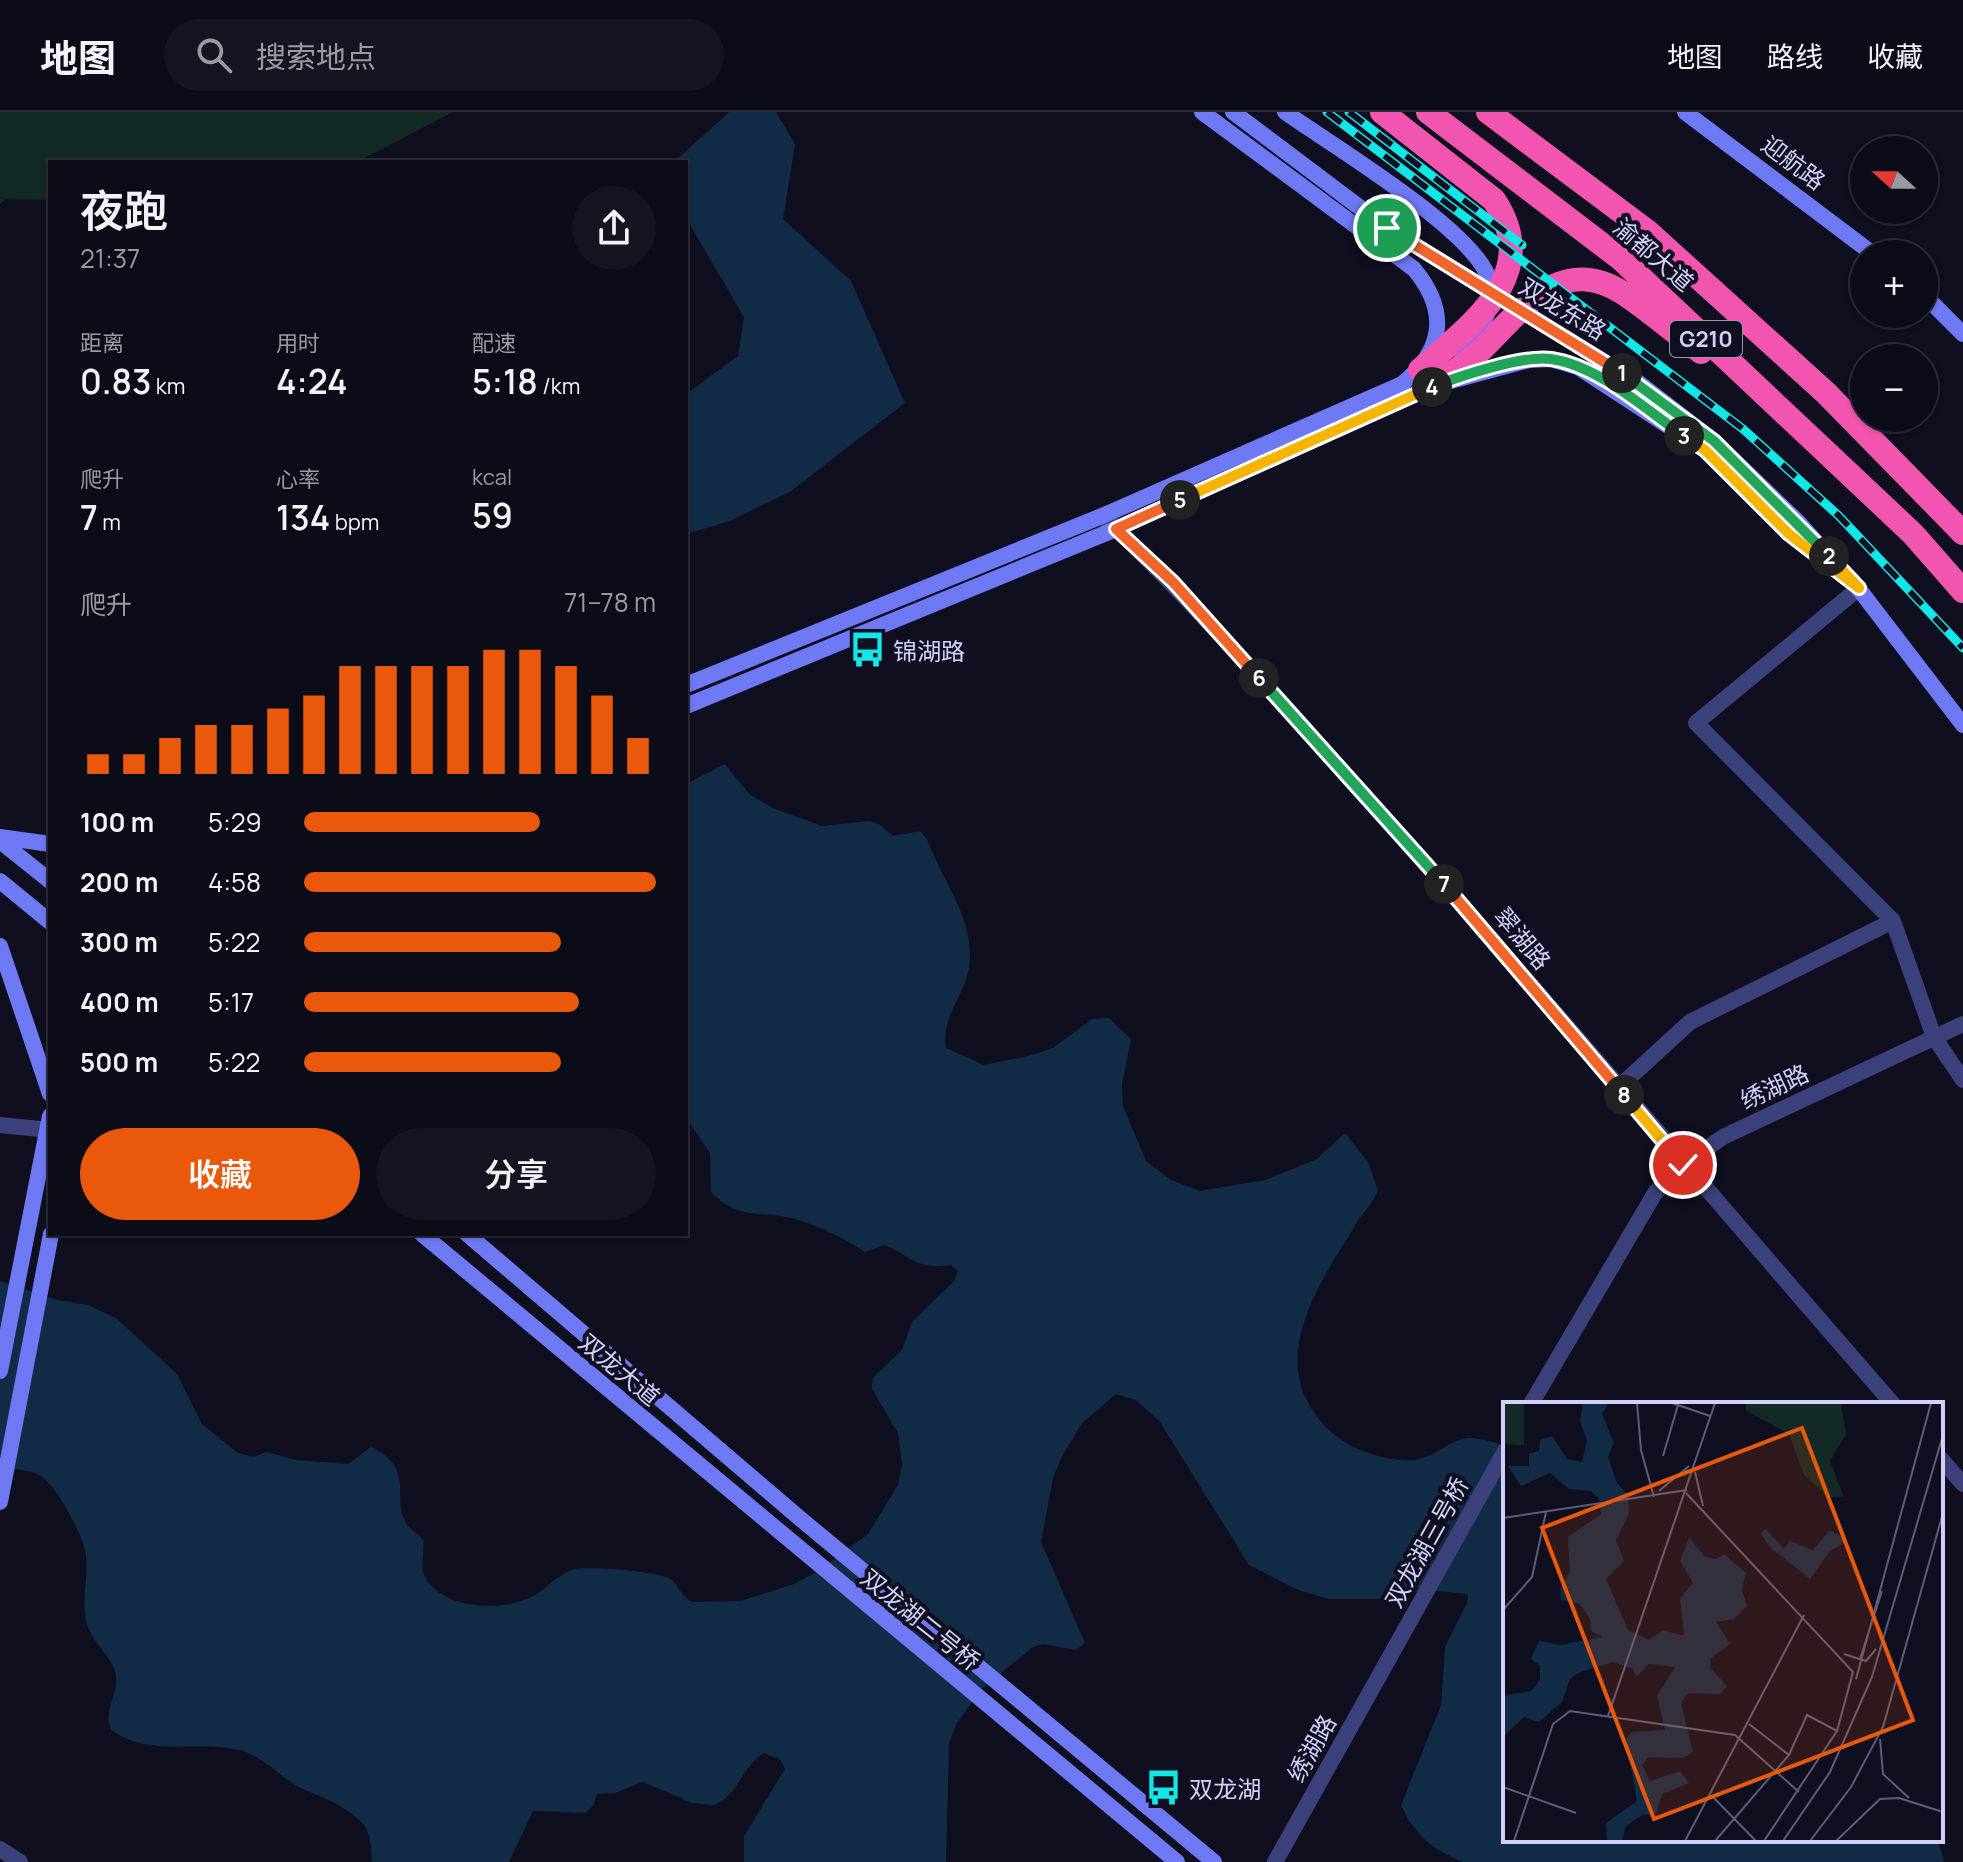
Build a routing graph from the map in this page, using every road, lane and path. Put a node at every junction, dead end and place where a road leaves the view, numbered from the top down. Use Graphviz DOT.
graph roads {
  1 [pos="1202,112"];
  2 [pos="1233,112"];
  3 [pos="1285,112"];
  4 [pos="1382,112"];
  5 [pos="1428,112"];
  6 [pos="1488,112"];
  7 [pos="1685,112"];
  8 [pos="1854,240"];
  9 [pos="1938,305"];
  10 [pos="1938,307"];
  11 [pos="1489,308"];
  12 [pos="1963,324"];
  13 [pos="1963,334"];
  14 [pos="1428,377"];
  15 [pos="1799,426"];
  16 [pos="1102,516"];
  17 [pos="1116,529"];
  18 [pos="1963,533"];
  19 [pos="1859,588"];
  20 [pos="1963,591"];
  21 [pos="688,684"];
  22 [pos="688,705"];
  23 [pos="1963,725"];
  24 [pos="0,839"];
  25 [pos="48,844"];
  26 [pos="48,879"];
  27 [pos="0,881"];
  28 [pos="48,920"];
  29 [pos="1893,921"];
  30 [pos="0,946"];
  31 [pos="1963,1024"];
  32 [pos="1934,1037"];
  33 [pos="1963,1080"];
  34 [pos="48,1088"];
  35 [pos="1618,1088"];
  36 [pos="0,1125"];
  37 [pos="48,1125"];
  38 [pos="48,1129"];
  39 [pos="1683,1165"];
  40 [pos="51,1236"];
  41 [pos="424,1236"];
  42 [pos="469,1236"];
  43 [pos="0,1371"];
  44 [pos="1532,1402"];
  45 [pos="1891,1402"];
  46 [pos="1503,1455"];
  47 [pos="1951,1463"];
  48 [pos="1963,1484"];
  49 [pos="0,1502"];
  50 [pos="803,1521"];
  51 [pos="787,1541"];
  52 [pos="1390,1657"];
  53 [pos="0,1849"];
  54 [pos="20,1862"];
  55 [pos="1177,1862"];
  56 [pos="1214,1862"];
  57 [pos="1275,1862"];
  1 -- 14 [label="street"];
  2 -- 19 [label="street, 双龙东路, bridge"];
  3 -- 11 [label="street"];
  4 -- 11 [label="highway"];
  5 -- 15 [label="highway, 渝都大道 / G210"];
  6 -- 18 [label="highway, 渝都大道"];
  7 -- 8 [label="street, 迎航路"];
  9 -- 12 [label="street"];
  10 -- 13 [label="street"];
  11 -- 14 [label="highway"];
  14 -- 15 [label="highway"];
  14 -- 16 [label="street"];
  14 -- 17 [label="street"];
  14 -- 19 [label="street"];
  15 -- 20 [label="highway, 渝都大道 / G210"];
  16 -- 17 [label="street, 翠湖路"];
  16 -- 21 [label="street"];
  17 -- 22 [label="street"];
  17 -- 35 [label="street, 翠湖路"];
  19 -- 23 [label="street, 双龙东路"];
  19 -- 29 [label="street"];
  24 -- 25 [label="street"];
  24 -- 26 [label="street"];
  27 -- 28 [label="street"];
  29 -- 32 [label="street"];
  29 -- 35 [label="street"];
  30 -- 34 [label="street"];
  31 -- 32 [label="street, 绣湖路"];
  32 -- 33 [label="street"];
  32 -- 39 [label="street, 绣湖路"];
  35 -- 39 [label="street, 翠湖路"];
  36 -- 37 [label="street"];
  38 -- 43 [label="street"];
  39 -- 44 [label="street, 绣湖路"];
  39 -- 45 [label="street, 翠湖路"];
  40 -- 49 [label="street"];
  41 -- 51 [label="street, 双龙大道"];
  42 -- 50 [label="street, 双龙大道"];
  46 -- 52 [label="street, 双龙湖三号桥"];
  47 -- 48 [label="street"];
  50 -- 56 [label="street, 双龙湖二号桥"];
  51 -- 55 [label="street, 双龙湖二号桥"];
  52 -- 57 [label="street, 绣湖路"];
  53 -- 54 [label="street"];
}
